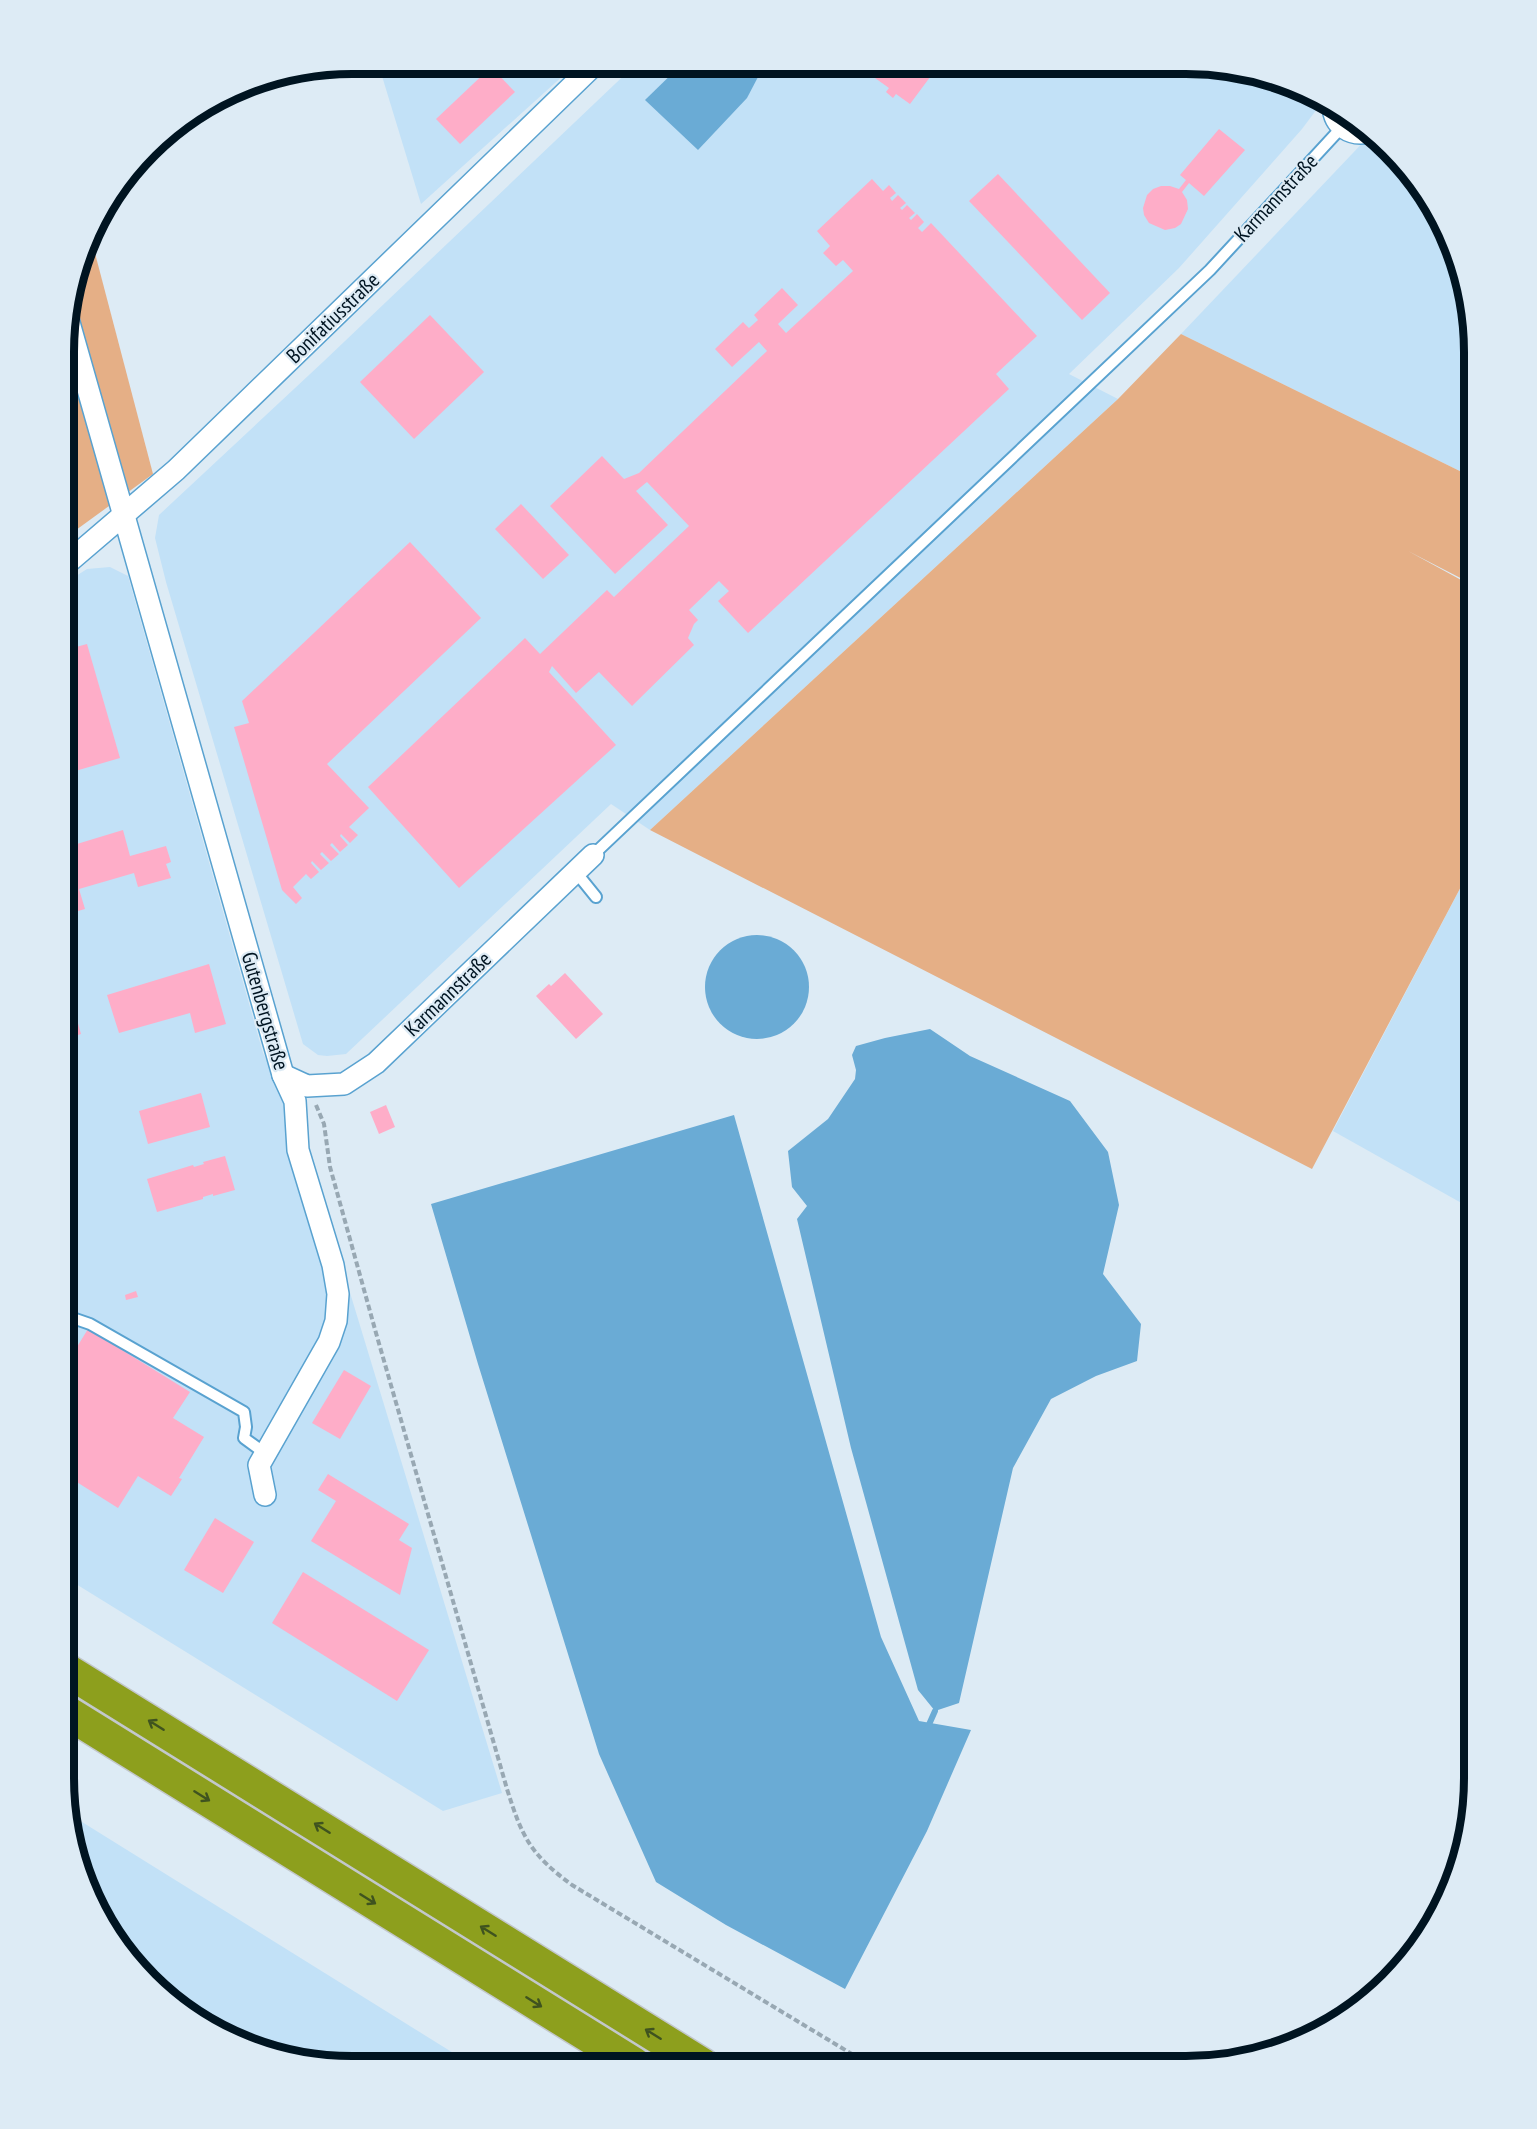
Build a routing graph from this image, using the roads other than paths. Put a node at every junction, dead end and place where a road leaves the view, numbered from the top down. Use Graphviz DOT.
graph roads {
  1 [pos="585,74"];
  2 [pos="1335,117"];
  3 [pos="1342,127"];
  4 [pos="1359,134"];
  5 [pos="74,340"];
  6 [pos="124,516"];
  7 [pos="74,558"];
  8 [pos="593,855"];
  9 [pos="575,871"];
  10 [pos="596,897"];
  11 [pos="283,1075"];
  12 [pos="74,1318"];
  13 [pos="266,1454"];
  14 [pos="265,1495"];
  15 [pos="74,1675"];
  16 [pos="74,1717"];
  17 [pos="621,2056"];
  18 [pos="688,2056"];
  1 -- 6 [label="street, Bonifatiusstraße"];
  2 -- 3 [label="street"];
  3 -- 4 [label="street"];
  3 -- 8 [label="lane, Karmannstraße"];
  5 -- 6 [label="street, Gutenbergstraße"];
  6 -- 7 [label="street, Bonifatiusstraße"];
  6 -- 11 [label="street, Gutenbergstraße"];
  8 -- 9 [label="street, Karmannstraße"];
  9 -- 10 [label="lane"];
  9 -- 11 [label="street, Karmannstraße"];
  11 -- 13 [label="street, Gutenbergstraße"];
  12 -- 13 [label="lane"];
  13 -- 14 [label="street, Gutenbergstraße"];
  18 -- 15 [label="highway, one-way"];
  16 -- 17 [label="highway, one-way"];
}
